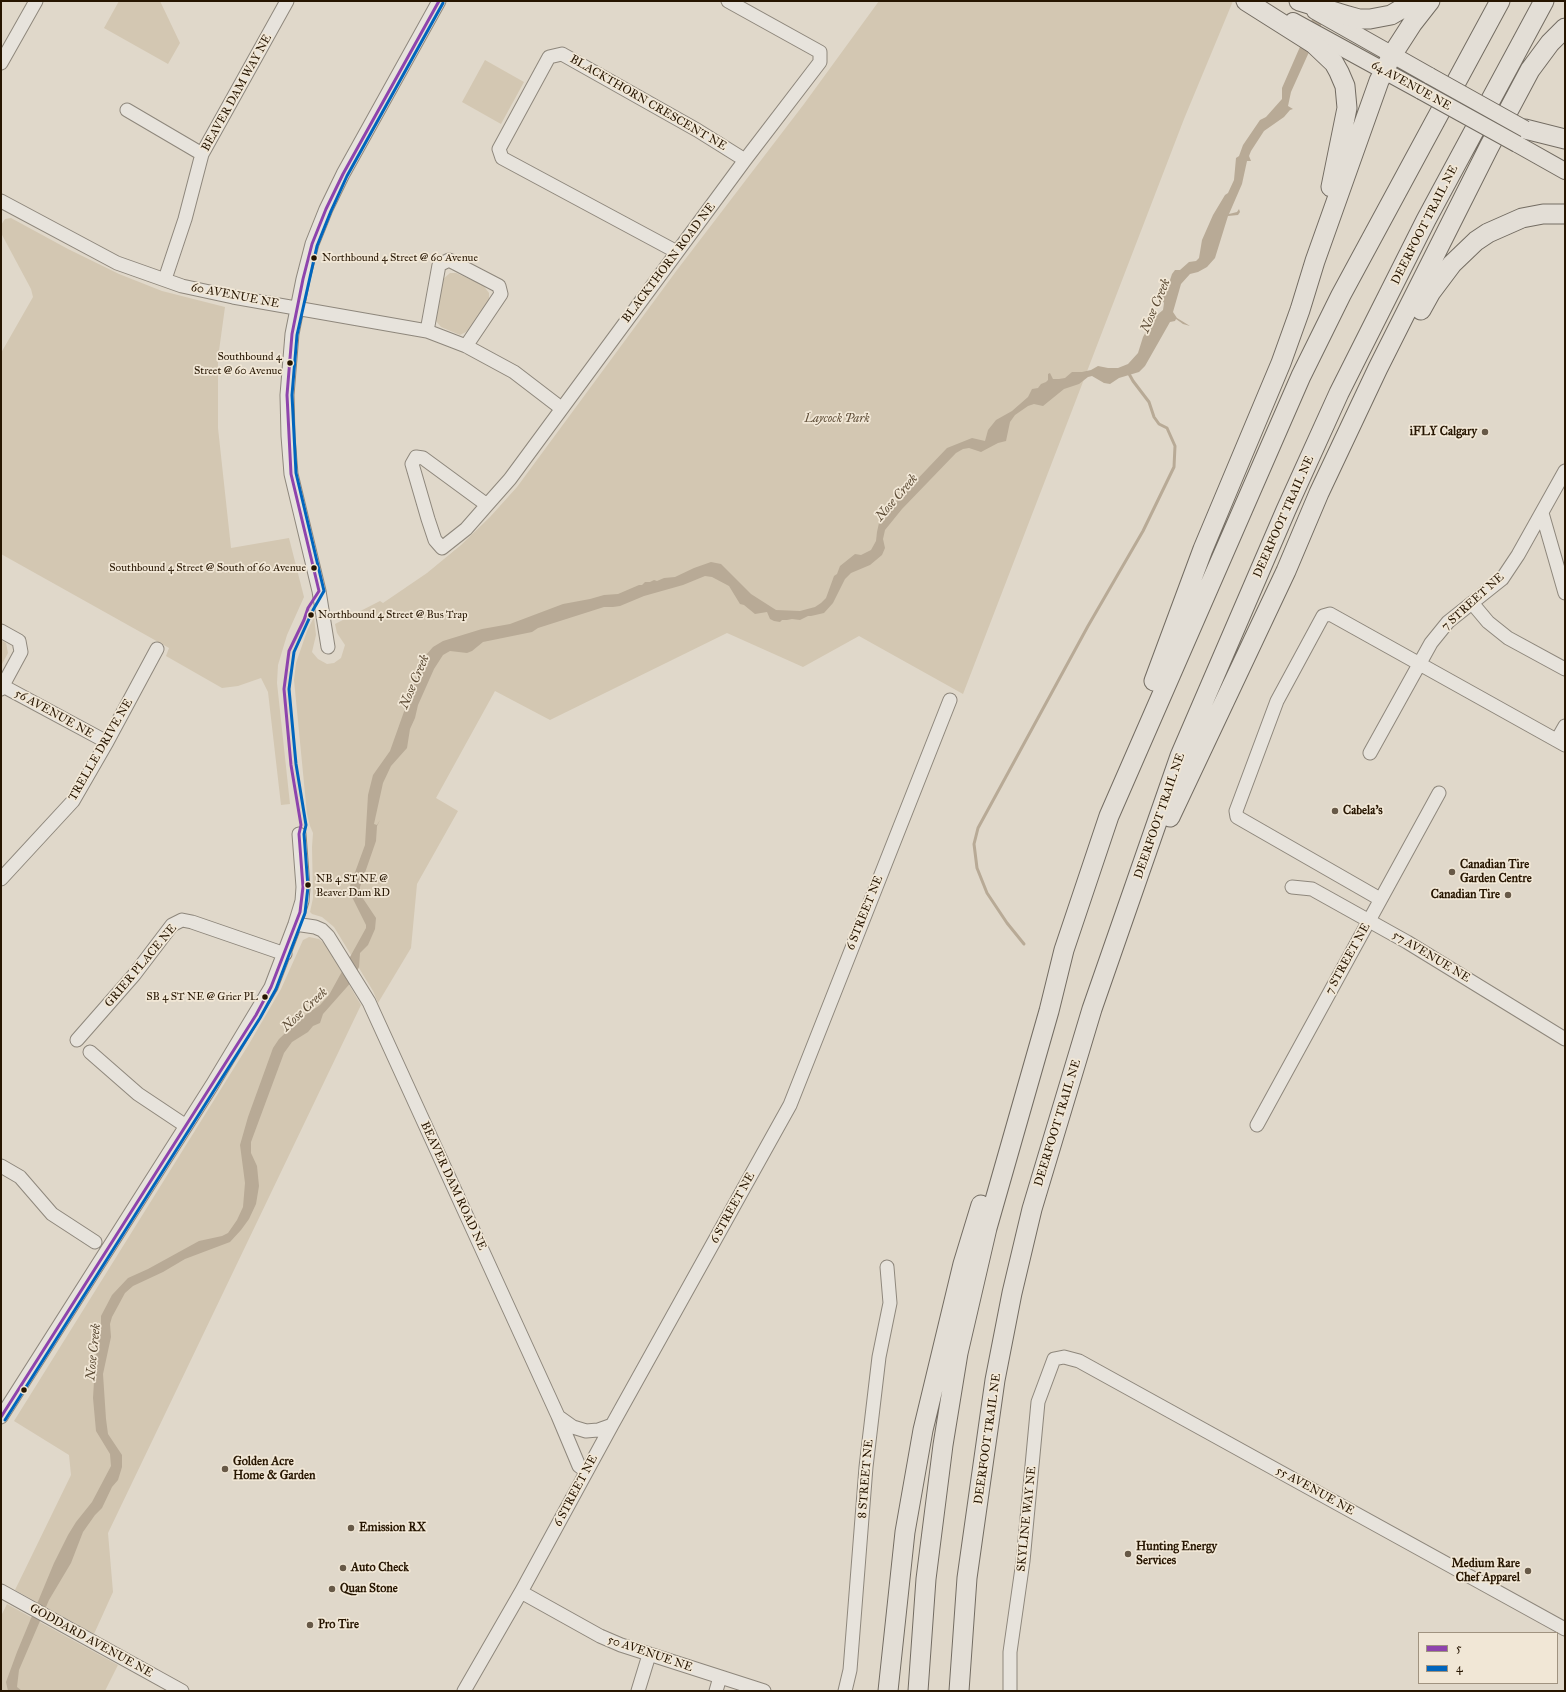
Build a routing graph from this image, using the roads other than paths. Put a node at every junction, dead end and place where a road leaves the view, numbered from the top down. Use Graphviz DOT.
graph roads {
  1 [pos="36,1"];
  2 [pos="287,1"];
  3 [pos="439,1"];
  4 [pos="728,1"];
  5 [pos="1299,1"];
  6 [pos="1415,1"];
  7 [pos="1430,1"];
  8 [pos="1500,1"];
  9 [pos="1544,1"];
  10 [pos="1254,3"];
  11 [pos="1565,28"];
  12 [pos="1,63"];
  13 [pos="1388,63"];
  14 [pos="127,110"];
  15 [pos="1521,136"];
  16 [pos="1565,139"];
  17 [pos="1565,150"];
  18 [pos="202,154"];
  19 [pos="746,160"];
  20 [pos="1565,170"];
  21 [pos="2,203"];
  22 [pos="1565,214"];
  23 [pos="677,252"];
  24 [pos="1315,261"];
  25 [pos="165,279"];
  26 [pos="297,308"];
  27 [pos="427,330"];
  28 [pos="466,346"];
  29 [pos="561,408"];
  30 [pos="1565,471"];
  31 [pos="1319,493"];
  32 [pos="487,505"];
  33 [pos="1542,513"];
  34 [pos="1565,593"];
  35 [pos="1472,603"];
  36 [pos="1,631"];
  37 [pos="328,647"];
  38 [pos="157,649"];
  39 [pos="1419,664"];
  40 [pos="1565,669"];
  41 [pos="2,687"];
  42 [pos="950,700"];
  43 [pos="1565,726"];
  44 [pos="1144,734"];
  45 [pos="107,742"];
  46 [pos="1561,742"];
  47 [pos="1370,754"];
  48 [pos="1439,793"];
  49 [pos="299,834"];
  50 [pos="1,879"];
  51 [pos="1292,887"];
  52 [pos="1380,899"];
  53 [pos="1369,921"];
  54 [pos="296,924"];
  55 [pos="285,954"];
  56 [pos="1092,1008"];
  57 [pos="1049,1011"];
  58 [pos="1565,1039"];
  59 [pos="77,1040"];
  60 [pos="90,1052"];
  61 [pos="1257,1125"];
  62 [pos="186,1126"];
  63 [pos="1,1166"];
  64 [pos="94,1242"];
  65 [pos="887,1267"];
  66 [pos="1064,1356"];
  67 [pos="558,1416"];
  68 [pos="1,1417"];
  69 [pos="612,1425"];
  70 [pos="586,1471"];
  71 [pos="905,1532"];
  72 [pos="967,1578"];
  73 [pos="1,1591"];
  74 [pos="521,1592"];
  75 [pos="1565,1629"];
  76 [pos="649,1655"];
  77 [pos="720,1677"];
  78 [pos="182,1691"];
  79 [pos="464,1691"];
  80 [pos="638,1691"];
  81 [pos="716,1691"];
  82 [pos="764,1691"];
  83 [pos="845,1691"];
  84 [pos="888,1691"];
  85 [pos="892,1691"];
  86 [pos="918,1691"];
  87 [pos="959,1691"];
  88 [pos="971,1691"];
  89 [pos="1010,1691"];
  1 -- 12 [label="street"];
  2 -- 18 [label="street, BEAVER DAM WAY NE"];
  3 -- 26 [label="street"];
  4 -- 19 [label="street, BLACKTHORN ROAD NE"];
  5 -- 6 [label="highway"];
  5 -- 13 [label="main road, 64 AVENUE NE"];
  7 -- 13 [label="highway"];
  8 -- 44 [label="highway"];
  9 -- 56 [label="highway, DEERFOOT TRAIL NE"];
  10 -- 13 [label="main road, 64 AVENUE NE"];
  10 -- 24 [label="highway"];
  11 -- 31 [label="highway"];
  13 -- 15 [label="main road, 64 AVENUE NE, bridge"];
  13 -- 15 [label="main road, 64 AVENUE NE, bridge"];
  13 -- 24 [label="highway"];
  14 -- 18 [label="street"];
  15 -- 16 [label="highway"];
  15 -- 17 [label="main road, 64 AVENUE NE"];
  15 -- 20 [label="main road, 64 AVENUE NE"];
  18 -- 25 [label="street, BEAVER DAM WAY NE"];
  19 -- 23 [label="street, BLACKTHORN ROAD NE"];
  19 -- 23 [label="street, BLACKTHORN CRESCENT NE"];
  21 -- 25 [label="street, 60 AVENUE NE"];
  22 -- 31 [label="highway"];
  23 -- 29 [label="street, BLACKTHORN ROAD NE"];
  24 -- 44 [label="highway"];
  25 -- 26 [label="street, 60 AVENUE NE"];
  26 -- 27 [label="street, 60 AVENUE NE"];
  26 -- 37 [label="street"];
  27 -- 28 [label="street, 60 AVENUE NE"];
  27 -- 28 [label="street"];
  28 -- 29 [label="street, 60 AVENUE NE"];
  29 -- 32 [label="street, BLACKTHORN ROAD NE"];
  30 -- 33 [label="street, 7 STREET NE"];
  31 -- 56 [label="highway"];
  32 -- 32 [label="street, BLACKTHORN ROAD NE"];
  33 -- 34 [label="street"];
  33 -- 35 [label="street, 7 STREET NE"];
  35 -- 39 [label="street, 7 STREET NE"];
  35 -- 40 [label="street"];
  36 -- 41 [label="street"];
  38 -- 45 [label="street, TRELLE DRIVE NE"];
  39 -- 46 [label="street"];
  39 -- 47 [label="street, 7 STREET NE"];
  39 -- 52 [label="street"];
  41 -- 45 [label="street, 56 AVENUE NE"];
  42 -- 69 [label="street, 6 STREET NE"];
  43 -- 46 [label="street"];
  44 -- 57 [label="highway"];
  45 -- 50 [label="street, TRELLE DRIVE NE"];
  48 -- 52 [label="street, 7 STREET NE"];
  49 -- 54 [label="street"];
  51 -- 53 [label="street, 57 AVENUE NE"];
  52 -- 53 [label="street, 7 STREET NE"];
  53 -- 58 [label="street, 57 AVENUE NE"];
  53 -- 61 [label="street, 7 STREET NE"];
  54 -- 55 [label="street"];
  54 -- 67 [label="street, BEAVER DAM ROAD NE"];
  55 -- 59 [label="street, GRIER PLACE NE"];
  55 -- 62 [label="street"];
  56 -- 72 [label="highway, DEERFOOT TRAIL NE"];
  57 -- 71 [label="highway"];
  57 -- 86 [label="highway"];
  60 -- 62 [label="street"];
  62 -- 68 [label="street"];
  63 -- 64 [label="street"];
  65 -- 83 [label="street, 8 STREET NE"];
  66 -- 75 [label="street, 55 AVENUE NE"];
  66 -- 89 [label="street, SKYLINE WAY NE"];
  67 -- 69 [label="street"];
  67 -- 70 [label="street, BEAVER DAM ROAD NE"];
  69 -- 70 [label="street, 6 STREET NE"];
  70 -- 74 [label="street, 6 STREET NE"];
  71 -- 84 [label="highway"];
  71 -- 85 [label="highway"];
  72 -- 87 [label="highway, DEERFOOT TRAIL NE"];
  72 -- 88 [label="highway"];
  73 -- 78 [label="street, GODDARD AVENUE NE"];
  74 -- 76 [label="street, 50 AVENUE NE"];
  74 -- 79 [label="street, 6 STREET NE"];
  76 -- 77 [label="street, 50 AVENUE NE"];
  76 -- 80 [label="street"];
  77 -- 81 [label="street"];
  77 -- 82 [label="street, 50 AVENUE NE"];
}
